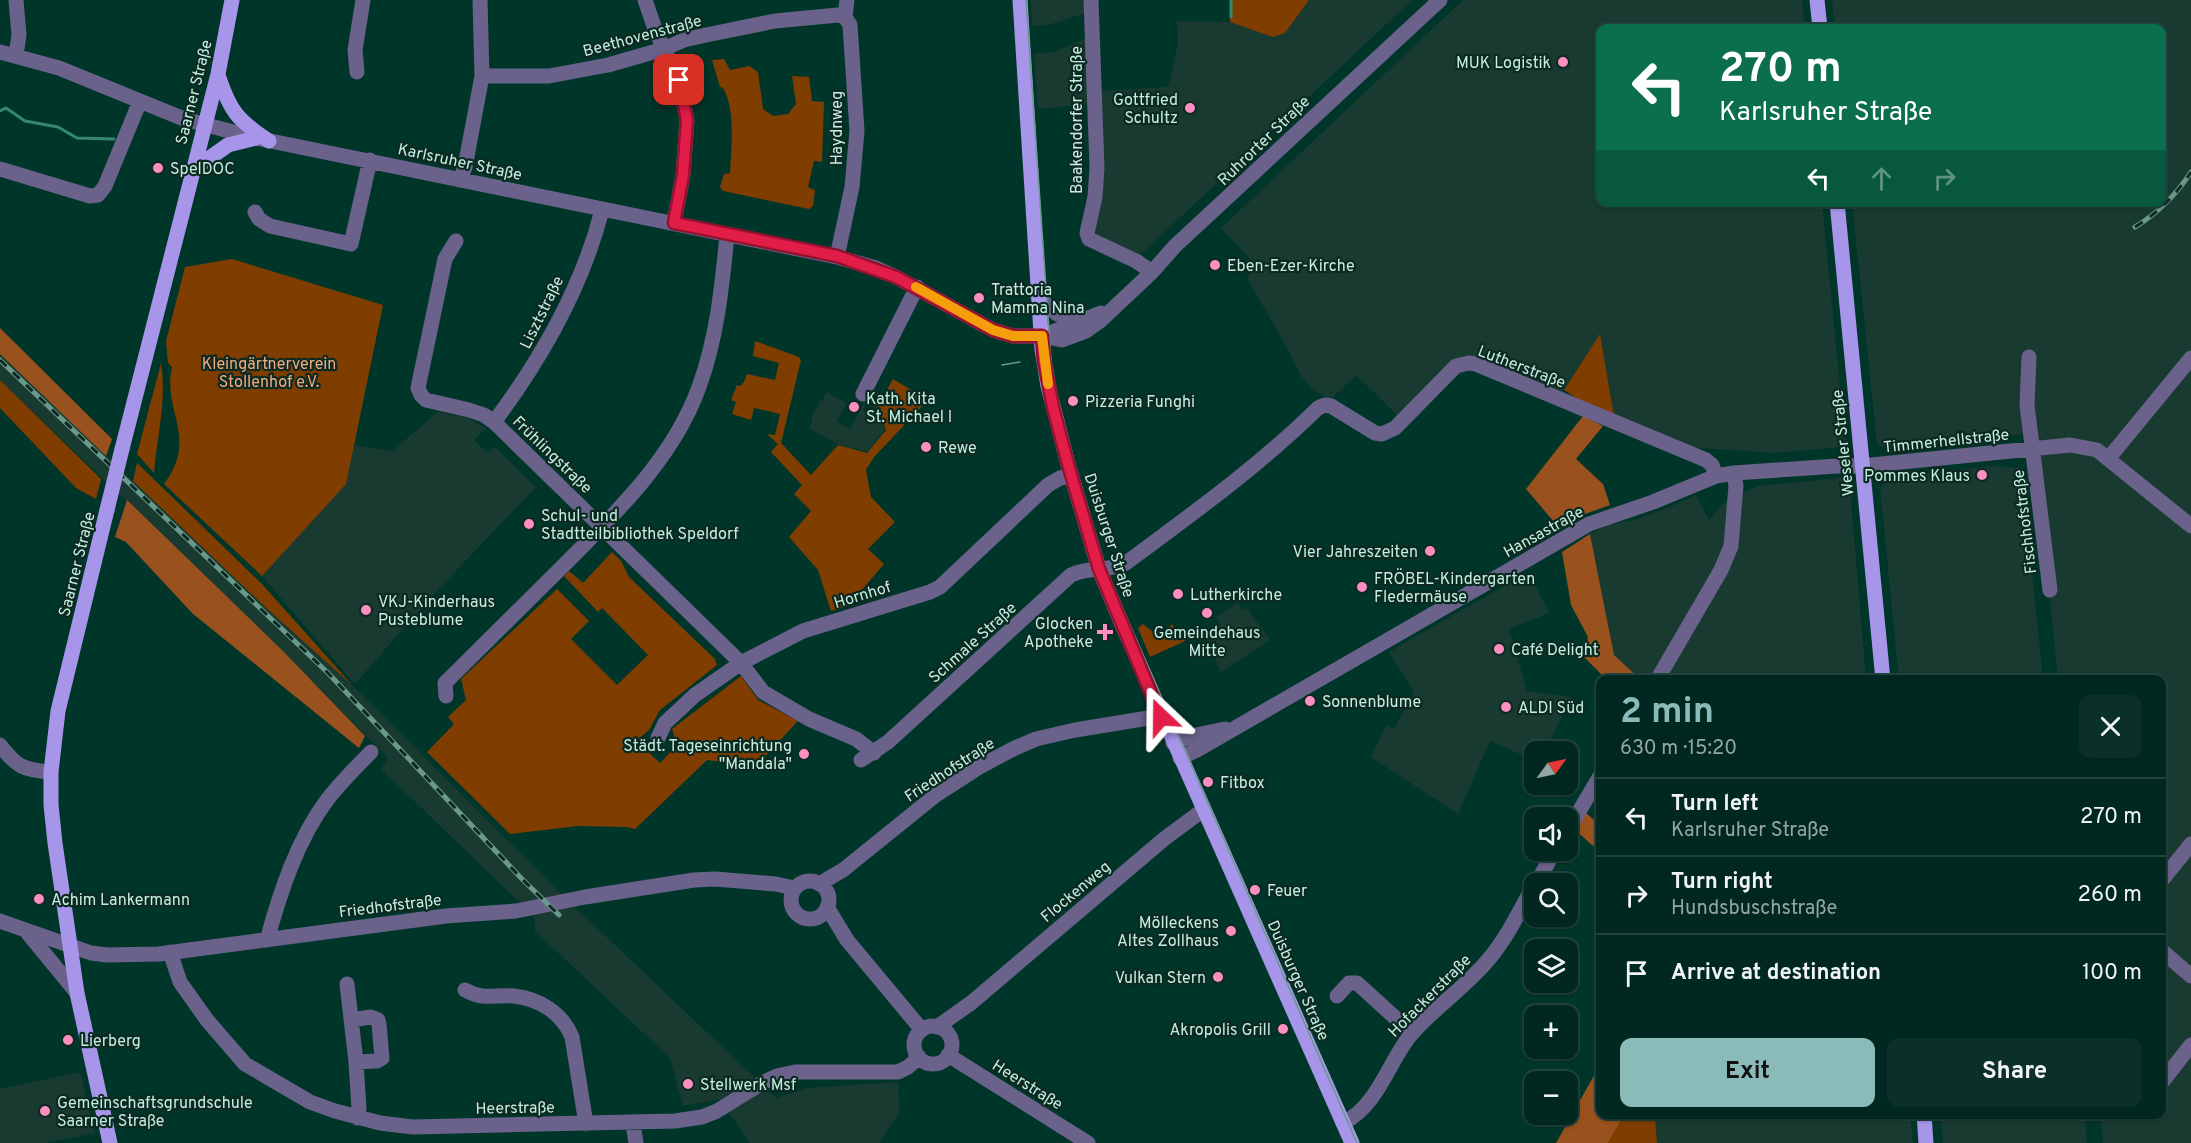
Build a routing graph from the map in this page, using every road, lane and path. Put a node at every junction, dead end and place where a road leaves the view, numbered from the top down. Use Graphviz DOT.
graph roads {
  1 [pos="15,0"];
  2 [pos="232,0"];
  3 [pos="363,0"];
  4 [pos="480,0"];
  5 [pos="645,0"];
  6 [pos="847,0"];
  7 [pos="1020,0"];
  8 [pos="1091,0"];
  9 [pos="1440,0"];
  10 [pos="1817,0"];
  11 [pos="846,17"];
  12 [pos="1820,24"];
  13 [pos="664,49"];
  14 [pos="0,52"];
  15 [pos="16,55"];
  16 [pos="357,72"];
  17 [pos="218,74"];
  18 [pos="482,76"];
  19 [pos="140,101"];
  20 [pos="204,125"];
  21 [pos="263,139"];
  22 [pos="370,160"];
  23 [pos="0,169"];
  24 [pos="194,169"];
  25 [pos="460,180"];
  26 [pos="1837,207"];
  27 [pos="602,210"];
  28 [pos="255,212"];
  29 [pos="674,223"];
  30 [pos="727,235"];
  31 [pos="456,241"];
  32 [pos="837,256"];
  33 [pos="1152,272"];
  34 [pos="917,287"];
  35 [pos="1038,297"];
  36 [pos="1112,308"];
  37 [pos="1089,318"];
  38 [pos="1042,336"];
  39 [pos="2029,357"];
  40 [pos="2191,358"];
  41 [pos="863,394"];
  42 [pos="494,422"];
  43 [pos="2033,449"];
  44 [pos="2108,459"];
  45 [pos="1862,466"];
  46 [pos="1734,473"];
  47 [pos="1071,476"];
  48 [pos="1716,476"];
  49 [pos="2191,526"];
  50 [pos="602,527"];
  51 [pos="1099,569"];
  52 [pos="2050,590"];
  53 [pos="741,663"];
  54 [pos="1660,675"];
  55 [pos="1883,675"];
  56 [pos="446,696"];
  57 [pos="1161,717"];
  58 [pos="1237,726"];
  59 [pos="658,738"];
  60 [pos="1173,743"];
  61 [pos="0,745"];
  62 [pos="371,752"];
  63 [pos="1180,758"];
  64 [pos="51,772"];
  65 [pos="1596,783"];
  66 [pos="1203,810"];
  67 [pos="1578,813"];
  68 [pos="2191,844"];
  69 [pos="2166,875"];
  70 [pos="825,895"];
  71 [pos="792,896"];
  72 [pos="1524,902"];
  73 [pos="814,919"];
  74 [pos="0,921"];
  75 [pos="26,931"];
  76 [pos="267,940"];
  77 [pos="847,940"];
  78 [pos="70,945"];
  79 [pos="170,952"];
  80 [pos="2166,954"];
  81 [pos="2191,976"];
  82 [pos="347,984"];
  83 [pos="465,990"];
  84 [pos="77,993"];
  85 [pos="1337,996"];
  86 [pos="971,1003"];
  87 [pos="351,1020"];
  88 [pos="930,1028"];
  89 [pos="1412,1034"];
  90 [pos="950,1038"];
  91 [pos="2191,1045"];
  92 [pos="948,1055"];
  93 [pos="919,1058"];
  94 [pos="356,1062"];
  95 [pos="2166,1077"];
  96 [pos="357,1118"];
  97 [pos="1924,1119"];
  98 [pos="1343,1123"];
  99 [pos="586,1124"];
  100 [pos="633,1124"];
  101 [pos="110,1143"];
  102 [pos="636,1143"];
  103 [pos="1088,1143"];
  104 [pos="1352,1143"];
  105 [pos="1926,1143"];
  1 -- 15 [label="street"];
  2 -- 17 [label="main road, Saarner Straße"];
  3 -- 16 [label="street"];
  4 -- 18 [label="street"];
  5 -- 13 [label="street"];
  6 -- 11 [label="street, Haydnweg"];
  7 -- 35 [label="main road, Duisburger Straße"];
  8 -- 33 [label="street, Baakendorfer Straße"];
  9 -- 33 [label="street, Ruhrorter Straße"];
  10 -- 12 [label="main road"];
  11 -- 13 [label="street, Beethovenstraße"];
  11 -- 32 [label="street, Haydnweg"];
  13 -- 18 [label="street, Beethovenstraße"];
  13 -- 29 [label="street"];
  14 -- 15 [label="street, Karlsruher Straße"];
  15 -- 19 [label="street, Karlsruher Straße"];
  17 -- 20 [label="main road, Saarner Straße"];
  17 -- 21 [label="main road"];
  18 -- 25 [label="street"];
  19 -- 20 [label="street, Karlsruher Straße"];
  19 -- 23 [label="street"];
  20 -- 21 [label="street, Karlsruher Straße"];
  20 -- 24 [label="main road, Saarner Straße"];
  21 -- 22 [label="street, Karlsruher Straße"];
  21 -- 24 [label="main road"];
  22 -- 25 [label="street, Karlsruher Straße"];
  22 -- 28 [label="street"];
  24 -- 64 [label="main road, Saarner Straße, bridge"];
  25 -- 27 [label="street, Karlsruher Straße"];
  26 -- 45 [label="main road, Weseler Straße"];
  27 -- 29 [label="street, Karlsruher Straße"];
  27 -- 42 [label="street, Lisztstraße"];
  29 -- 30 [label="street, Karlsruher Straße"];
  30 -- 32 [label="street, Karlsruher Straße"];
  30 -- 50 [label="street"];
  31 -- 42 [label="street, Frühlingstraße"];
  32 -- 34 [label="street, Karlsruher Straße"];
  33 -- 36 [label="street, Ruhrorter Straße"];
  34 -- 38 [label="street, Karlsruher Straße"];
  34 -- 41 [label="street"];
  35 -- 37 [label="street"];
  35 -- 38 [label="main road, Duisburger Straße"];
  36 -- 37 [label="street, Ruhrorter Straße"];
  36 -- 38 [label="street, Ruhrorter Straße"];
  37 -- 38 [label="street, Ruhrorter Straße"];
  38 -- 47 [label="main road, Duisburger Straße"];
  39 -- 43 [label="street, Timmerhellstraße"];
  40 -- 44 [label="street"];
  42 -- 50 [label="street, Frühlingstraße"];
  43 -- 44 [label="street, Timmerhellstraße"];
  43 -- 45 [label="street, Timmerhellstraße"];
  43 -- 52 [label="street, Fischhofstraße"];
  44 -- 49 [label="street, Timmerhellstraße"];
  45 -- 46 [label="street, Hansastraße"];
  45 -- 55 [label="main road, Weseler Straße"];
  46 -- 48 [label="street, Hansastraße"];
  46 -- 54 [label="street"];
  47 -- 51 [label="main road, Duisburger Straße"];
  47 -- 53 [label="street, Hornhof"];
  48 -- 51 [label="street, Lutherstraße"];
  48 -- 58 [label="street, Hansastraße"];
  50 -- 53 [label="street, Frühlingstraße"];
  50 -- 56 [label="street"];
  51 -- 53 [label="street, Schmale Straße"];
  51 -- 57 [label="main road, Duisburger Straße"];
  53 -- 59 [label="street, Hornhof"];
  57 -- 60 [label="main road, Duisburger Straße"];
  57 -- 70 [label="street, Friedhofstraße"];
  58 -- 60 [label="street, Hansastraße"];
  58 -- 63 [label="street, Hansastraße"];
  60 -- 63 [label="main road, Duisburger Straße"];
  61 -- 64 [label="street"];
  62 -- 76 [label="street"];
  63 -- 66 [label="main road, Duisburger Straße"];
  64 -- 78 [label="main road, Saarner Straße"];
  65 -- 67 [label="street"];
  66 -- 86 [label="street, Flockenweg"];
  66 -- 98 [label="main road, Duisburger Straße"];
  68 -- 69 [label="street"];
  70 -- 71 [label="street"];
  70 -- 73 [label="street, Friedhofstraße"];
  70 -- 77 [label="street"];
  71 -- 73 [label="street, Friedhofstraße"];
  71 -- 76 [label="street, Friedhofstraße"];
  72 -- 89 [label="street, Hofackerstraße"];
  73 -- 77 [label="street"];
  74 -- 75 [label="street, Friedhofstraße"];
  75 -- 78 [label="street, Friedhofstraße"];
  75 -- 84 [label="street, Friedhofstraße"];
  76 -- 79 [label="street, Friedhofstraße"];
  77 -- 88 [label="street"];
  78 -- 79 [label="street, Friedhofstraße"];
  78 -- 84 [label="main road, Saarner Straße"];
  79 -- 96 [label="street, Heerstraße"];
  80 -- 81 [label="street"];
  82 -- 87 [label="street"];
  83 -- 99 [label="street"];
  84 -- 101 [label="main road, Saarner Straße"];
  85 -- 89 [label="street"];
  86 -- 88 [label="street, Flockenweg"];
  86 -- 90 [label="street, Flockenweg"];
  87 -- 94 [label="street"];
  87 -- 94 [label="street"];
  88 -- 90 [label="street"];
  88 -- 93 [label="street"];
  89 -- 98 [label="street, Hofackerstraße"];
  90 -- 92 [label="street"];
  91 -- 95 [label="street"];
  92 -- 93 [label="street, Heerstraße"];
  92 -- 103 [label="street, Heerstraße"];
  93 -- 100 [label="street, Heerstraße"];
  94 -- 96 [label="street"];
  96 -- 99 [label="street, Heerstraße"];
  97 -- 105 [label="main road"];
  98 -- 104 [label="main road, Duisburger Straße"];
  99 -- 100 [label="street, Heerstraße"];
  100 -- 102 [label="street"];
}
